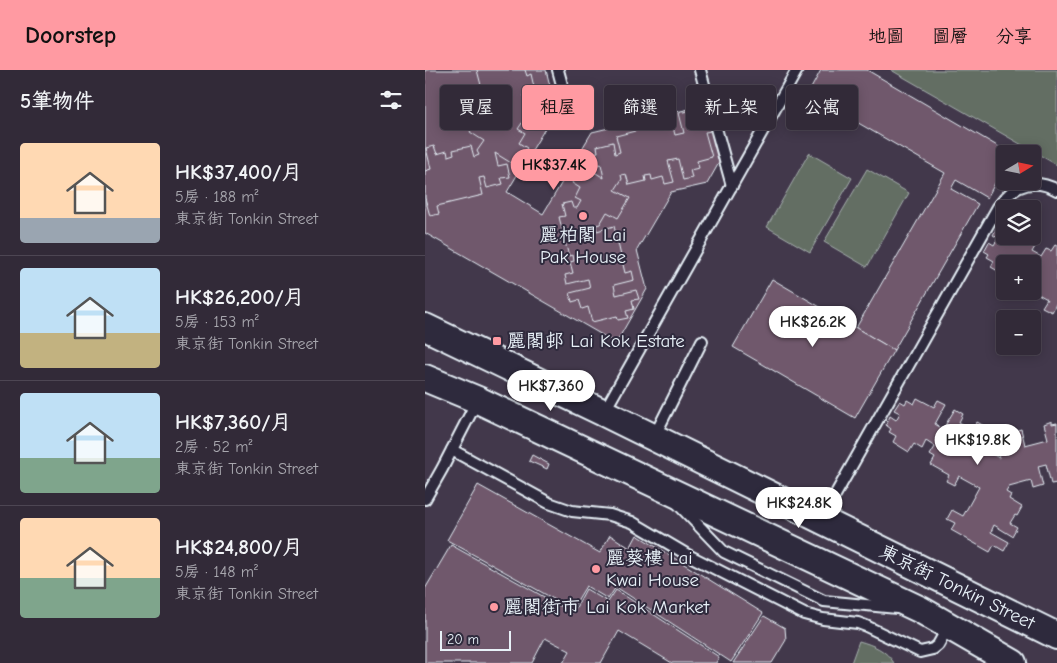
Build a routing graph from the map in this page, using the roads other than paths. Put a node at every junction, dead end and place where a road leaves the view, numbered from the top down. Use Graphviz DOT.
graph roads {
  1 [pos="558,70"];
  2 [pos="700,70"];
  3 [pos="794,71"];
  4 [pos="562,85"];
  5 [pos="732,186"];
  6 [pos="1057,190"];
  7 [pos="425,327"];
  8 [pos="702,341"];
  9 [pos="425,378"];
  10 [pos="478,400"];
  11 [pos="604,413"];
  12 [pos="654,438"];
  13 [pos="452,450"];
  14 [pos="425,499"];
  15 [pos="821,520"];
  16 [pos="948,626"];
  17 [pos="1057,636"];
  18 [pos="1013,663"];
  1 -- 4 [label="lane"];
  2 -- 5 [label="lane"];
  3 -- 5 [label="lane"];
  5 -- 11 [label="lane"];
  6 -- 15 [label="lane"];
  7 -- 11 [label="main road, 東京街 Tonkin Street"];
  8 -- 12 [label="lane"];
  9 -- 10 [label="main road, 東京街 Tonkin Street"];
  10 -- 13 [label="lane"];
  10 -- 16 [label="main road, 東京街 Tonkin Street"];
  11 -- 12 [label="main road, 東京街 Tonkin Street"];
  12 -- 15 [label="main road, 東京街 Tonkin Street"];
  13 -- 14 [label="lane"];
  13 -- 16 [label="lane"];
  15 -- 17 [label="main road, 東京街 Tonkin Street"];
  16 -- 18 [label="main road, 東京街 Tonkin Street"];
}
